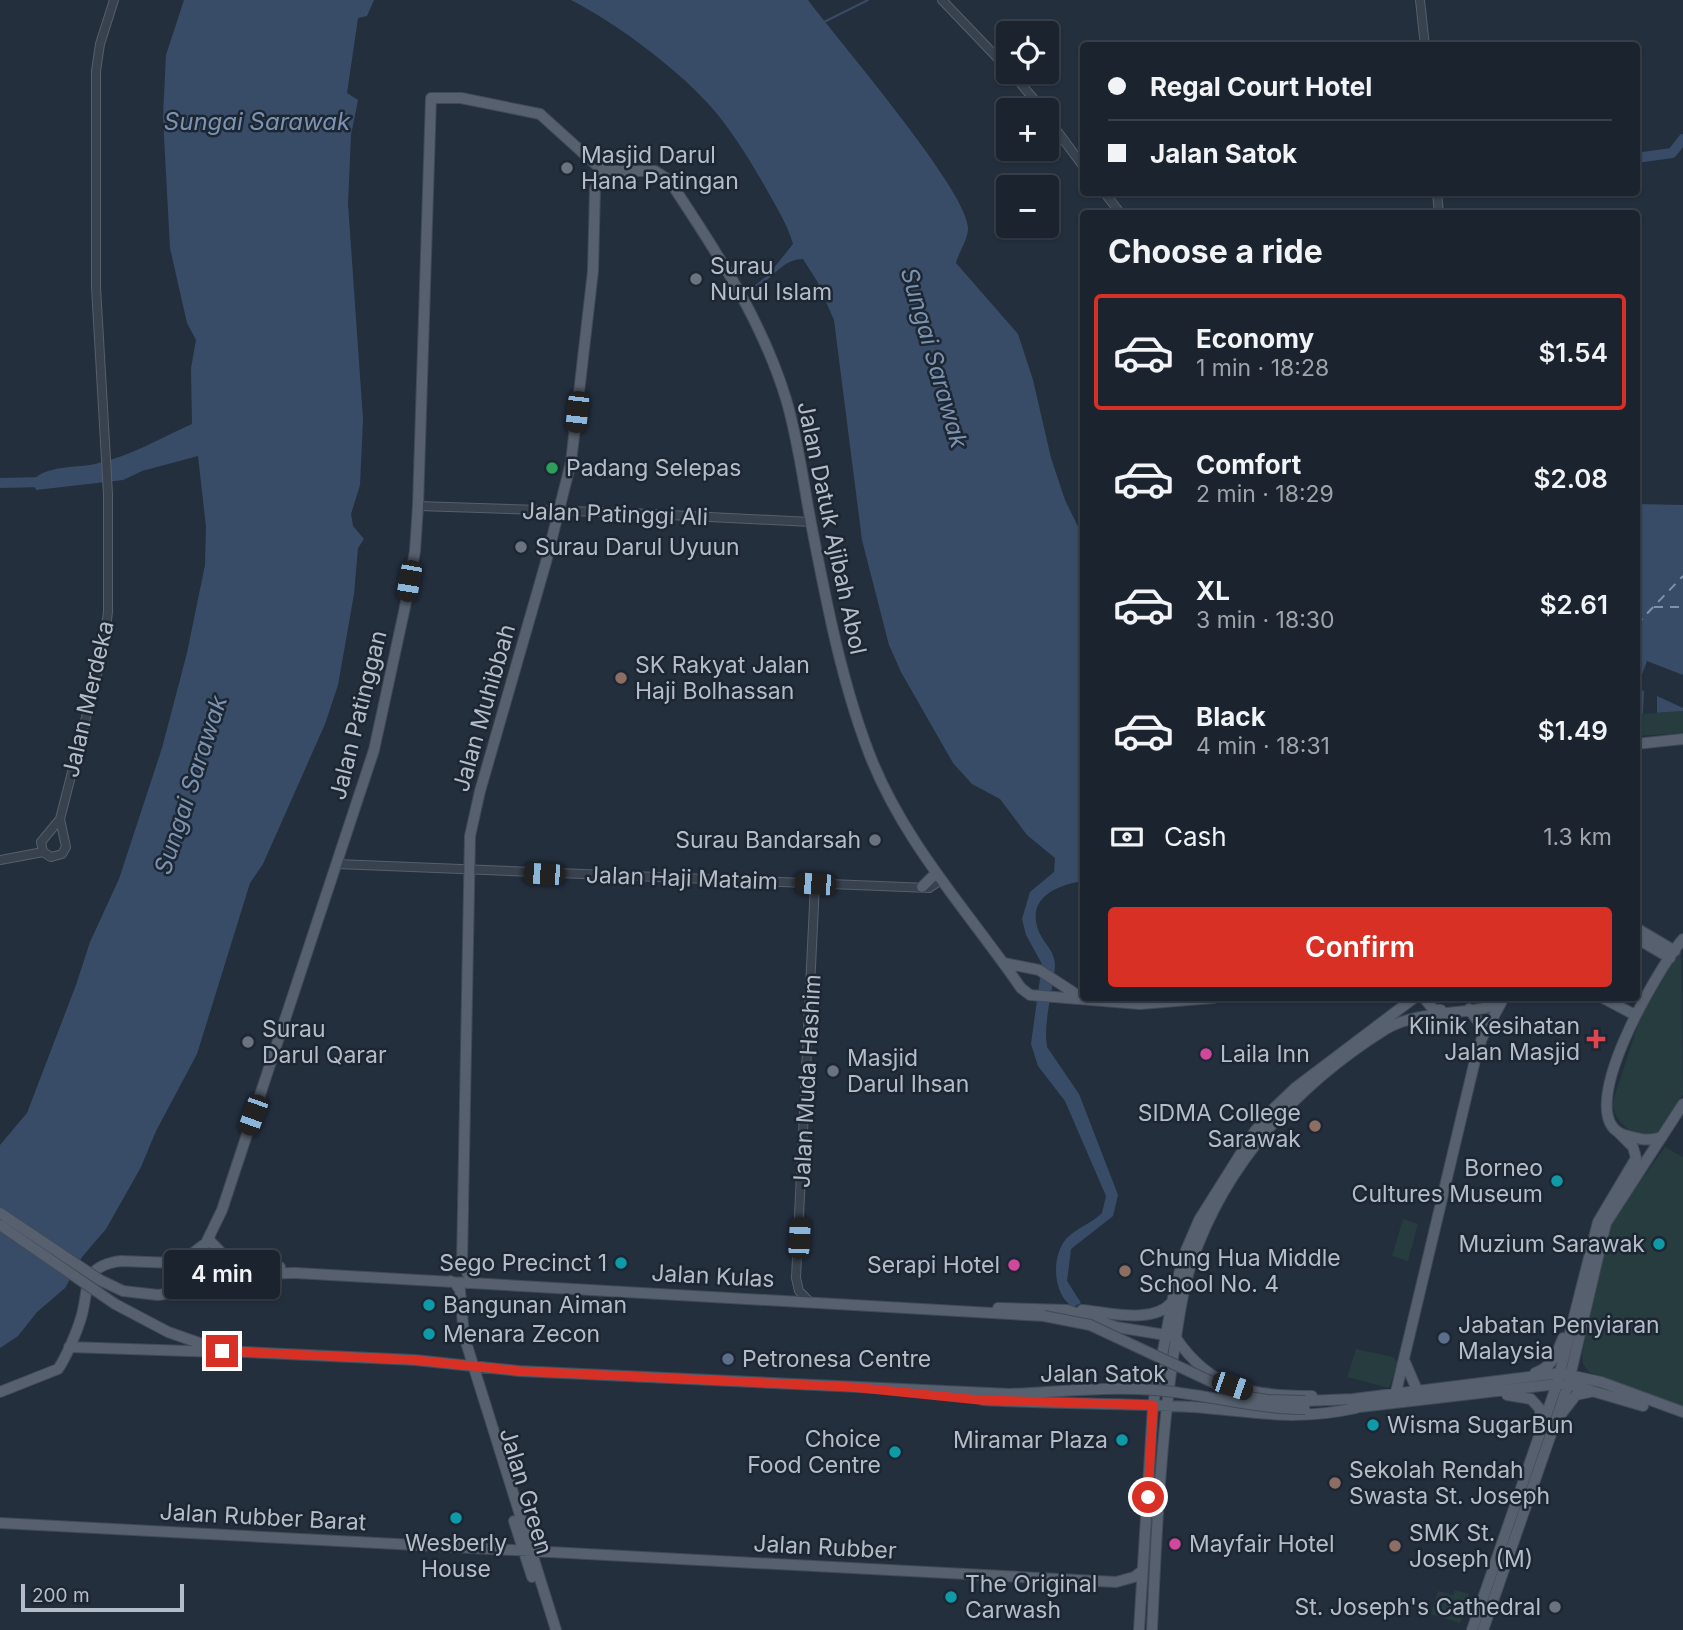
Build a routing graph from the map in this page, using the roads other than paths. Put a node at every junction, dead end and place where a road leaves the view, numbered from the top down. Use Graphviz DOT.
graph roads {
  1 [pos="114,0"];
  2 [pos="942,0"];
  3 [pos="1420,0"];
  4 [pos="1425,42"];
  5 [pos="996,56"];
  6 [pos="1021,84"];
  7 [pos="1033,98"];
  8 [pos="1059,134"];
  9 [pos="1080,162"];
  10 [pos="603,171"];
  11 [pos="1107,196"];
  12 [pos="1118,210"];
  13 [pos="418,506"];
  14 [pos="560,511"];
  15 [pos="811,523"];
  16 [pos="1683,739"];
  17 [pos="1640,744"];
  18 [pos="56,832"];
  19 [pos="41,842"];
  20 [pos="43,852"];
  21 [pos="27,853"];
  22 [pos="0,860"];
  23 [pos="337,863"];
  24 [pos="468,870"];
  25 [pos="938,876"];
  26 [pos="815,884"];
  27 [pos="926,887"];
  28 [pos="949,891"];
  29 [pos="1640,931"];
  30 [pos="1683,939"];
  31 [pos="1640,940"];
  32 [pos="1673,954"];
  33 [pos="1004,963"];
  34 [pos="1080,997"];
  35 [pos="1080,999"];
  36 [pos="1106,1001"];
  37 [pos="1176,1001"];
  38 [pos="1410,1001"];
  39 [pos="1426,1001"];
  40 [pos="1500,1001"];
  41 [pos="1502,1001"];
  42 [pos="1609,1001"];
  43 [pos="1469,1009"];
  44 [pos="1445,1011"];
  45 [pos="1635,1015"];
  46 [pos="1482,1038"];
  47 [pos="1683,1104"];
  48 [pos="1619,1133"];
  49 [pos="1662,1137"];
  50 [pos="0,1213"];
  51 [pos="0,1225"];
  52 [pos="209,1240"];
  53 [pos="181,1262"];
  54 [pos="462,1264"];
  55 [pos="234,1266"];
  56 [pos="279,1267"];
  57 [pos="470,1278"];
  58 [pos="796,1278"];
  59 [pos="448,1279"];
  60 [pos="503,1283"];
  61 [pos="174,1295"];
  62 [pos="785,1300"];
  63 [pos="809,1301"];
  64 [pos="1172,1302"];
  65 [pos="1578,1302"];
  66 [pos="921,1307"];
  67 [pos="1067,1310"];
  68 [pos="1180,1314"];
  69 [pos="1171,1335"];
  70 [pos="464,1336"];
  71 [pos="69,1346"];
  72 [pos="1575,1350"];
  73 [pos="222,1351"];
  74 [pos="1405,1362"];
  75 [pos="445,1363"];
  76 [pos="468,1366"];
  77 [pos="1200,1366"];
  78 [pos="1521,1378"];
  79 [pos="1564,1379"];
  80 [pos="1590,1379"];
  81 [pos="1417,1391"];
  82 [pos="0,1392"];
  83 [pos="1401,1392"];
  84 [pos="1597,1392"];
  85 [pos="933,1393"];
  86 [pos="1483,1394"];
  87 [pos="1153,1405"];
  88 [pos="1305,1405"];
  89 [pos="1167,1406"];
  90 [pos="1356,1408"];
  91 [pos="1683,1414"];
  92 [pos="1556,1421"];
  93 [pos="1538,1433"];
  94 [pos="0,1523"];
  95 [pos="527,1551"];
  96 [pos="1142,1571"];
  97 [pos="1116,1582"];
  98 [pos="1141,1595"];
  99 [pos="550,1630"];
  100 [pos="556,1630"];
  101 [pos="1139,1630"];
  102 [pos="1152,1630"];
  103 [pos="1472,1630"];
  104 [pos="1483,1630"];
  1 -- 18 [label="street, Jalan Merdeka"];
  2 -- 5 [label="street"];
  3 -- 4 [label="street"];
  6 -- 7 [label="street"];
  8 -- 9 [label="street"];
  10 -- 13 [label="main road, Jalan Patinggan"];
  10 -- 14 [label="main road, Jalan Muhibbah"];
  10 -- 15 [label="main road, Jalan Datuk Ajibah Abol"];
  11 -- 12 [label="street"];
  13 -- 14 [label="street, Jalan Patinggi Ali"];
  13 -- 23 [label="main road, Jalan Patinggan"];
  14 -- 15 [label="street, Jalan Patinggi Ali"];
  14 -- 24 [label="main road, Jalan Muhibbah"];
  15 -- 25 [label="main road, Jalan Datuk Ajibah Abol"];
  16 -- 17 [label="main road"];
  18 -- 19 [label="street"];
  18 -- 20 [label="street"];
  19 -- 20 [label="street"];
  19 -- 21 [label="street"];
  20 -- 21 [label="street"];
  21 -- 22 [label="street"];
  23 -- 24 [label="street, Jalan Haji Mataim"];
  23 -- 52 [label="main road, Jalan Patinggan"];
  24 -- 26 [label="street, Jalan Haji Mataim"];
  24 -- 54 [label="main road, Jalan Muhibbah"];
  25 -- 27 [label="main road"];
  25 -- 28 [label="main road, Jalan Datuk Ajibah Abol"];
  26 -- 27 [label="street, Jalan Haji Mataim"];
  26 -- 58 [label="street, Jalan Muda Hashim"];
  27 -- 28 [label="main road"];
  28 -- 33 [label="main road, Jalan Datuk Ajibah Abol"];
  29 -- 32 [label="main road"];
  30 -- 32 [label="main road"];
  31 -- 32 [label="main road"];
  32 -- 45 [label="main road"];
  33 -- 34 [label="main road"];
  33 -- 35 [label="main road, Jalan Datuk Ajibah Abol"];
  36 -- 37 [label="main road, Jalan Datuk Ajibah Abol"];
  38 -- 64 [label="main road"];
  39 -- 44 [label="main road"];
  40 -- 43 [label="main road"];
  41 -- 46 [label="main road"];
  42 -- 45 [label="main road"];
  43 -- 44 [label="main road"];
  43 -- 46 [label="main road"];
  44 -- 68 [label="main road"];
  45 -- 48 [label="main road"];
  46 -- 74 [label="main road"];
  47 -- 49 [label="main road"];
  48 -- 49 [label="main road"];
  48 -- 65 [label="main road"];
  49 -- 72 [label="main road"];
  50 -- 61 [label="main road, Jalan Kulas, bridge"];
  51 -- 73 [label="main road, Jalan Satok, bridge"];
  52 -- 53 [label="main road, Jalan Patinggan"];
  52 -- 55 [label="main road"];
  53 -- 55 [label="main road, Jalan Kulas"];
  53 -- 71 [label="main road, Jalan Kulas"];
  54 -- 57 [label="main road"];
  54 -- 59 [label="main road"];
  55 -- 56 [label="main road, Jalan Kulas"];
  56 -- 59 [label="main road, Jalan Kulas"];
  56 -- 61 [label="main road, Jalan Kulas"];
  57 -- 59 [label="main road, Jalan Kulas"];
  57 -- 60 [label="main road, Jalan Kulas"];
  58 -- 62 [label="street"];
  58 -- 63 [label="street"];
  59 -- 60 [label="main road, Jalan Kulas"];
  59 -- 61 [label="main road, Jalan Kulas"];
  59 -- 70 [label="main road"];
  60 -- 62 [label="main road, Jalan Kulas"];
  62 -- 63 [label="main road, Jalan Kulas"];
  63 -- 66 [label="main road, Jalan Kulas"];
  64 -- 67 [label="main road"];
  64 -- 69 [label="main road"];
  65 -- 78 [label="main road"];
  65 -- 79 [label="main road"];
  66 -- 67 [label="main road, Jalan Kulas"];
  66 -- 88 [label="main road, Jalan Kulas, bridge"];
  67 -- 69 [label="main road, Jalan Kulas"];
  68 -- 69 [label="main road"];
  68 -- 77 [label="main road"];
  69 -- 77 [label="main road, Jalan Satok"];
  69 -- 87 [label="main road"];
  69 -- 89 [label="main road"];
  70 -- 75 [label="main road"];
  70 -- 76 [label="main road"];
  71 -- 73 [label="main road, Jalan Satok"];
  71 -- 82 [label="main road, Jalan Kulas"];
  72 -- 79 [label="main road"];
  72 -- 80 [label="main road"];
  73 -- 75 [label="main road, Jalan Satok"];
  74 -- 81 [label="main road"];
  74 -- 83 [label="main road"];
  75 -- 76 [label="main road, Jalan Satok"];
  76 -- 85 [label="main road, Jalan Satok"];
  76 -- 95 [label="main road, Jalan Green"];
  77 -- 83 [label="main road, Jalan Satok"];
  78 -- 79 [label="main road, Jalan Satok"];
  78 -- 81 [label="main road, Jalan Satok"];
  79 -- 80 [label="main road"];
  79 -- 84 [label="main road"];
  79 -- 86 [label="main road, Jalan Satok"];
  79 -- 92 [label="main road"];
  79 -- 93 [label="main road"];
  80 -- 91 [label="main road"];
  81 -- 83 [label="main road, Jalan Satok"];
  83 -- 88 [label="main road, Jalan Satok"];
  84 -- 91 [label="main road"];
  84 -- 92 [label="main road"];
  85 -- 87 [label="main road, Jalan Satok"];
  85 -- 88 [label="main road, Jalan Satok, bridge"];
  86 -- 90 [label="main road, Jalan Satok"];
  86 -- 93 [label="main road"];
  87 -- 89 [label="main road, Jalan Satok"];
  87 -- 96 [label="main road"];
  88 -- 90 [label="main road, Jalan Satok"];
  89 -- 90 [label="main road, Jalan Satok"];
  89 -- 102 [label="main road"];
  92 -- 104 [label="main road"];
  93 -- 103 [label="main road"];
  94 -- 95 [label="main road, Jalan Rubber Barat"];
  95 -- 97 [label="main road, Jalan Rubber"];
  95 -- 99 [label="main road, Jalan Green"];
  95 -- 100 [label="main road, Jalan Green"];
  96 -- 97 [label="main road, Jalan Rubber"];
  96 -- 98 [label="main road"];
  97 -- 98 [label="main road, Jalan Rubber"];
  98 -- 101 [label="main road"];
}
